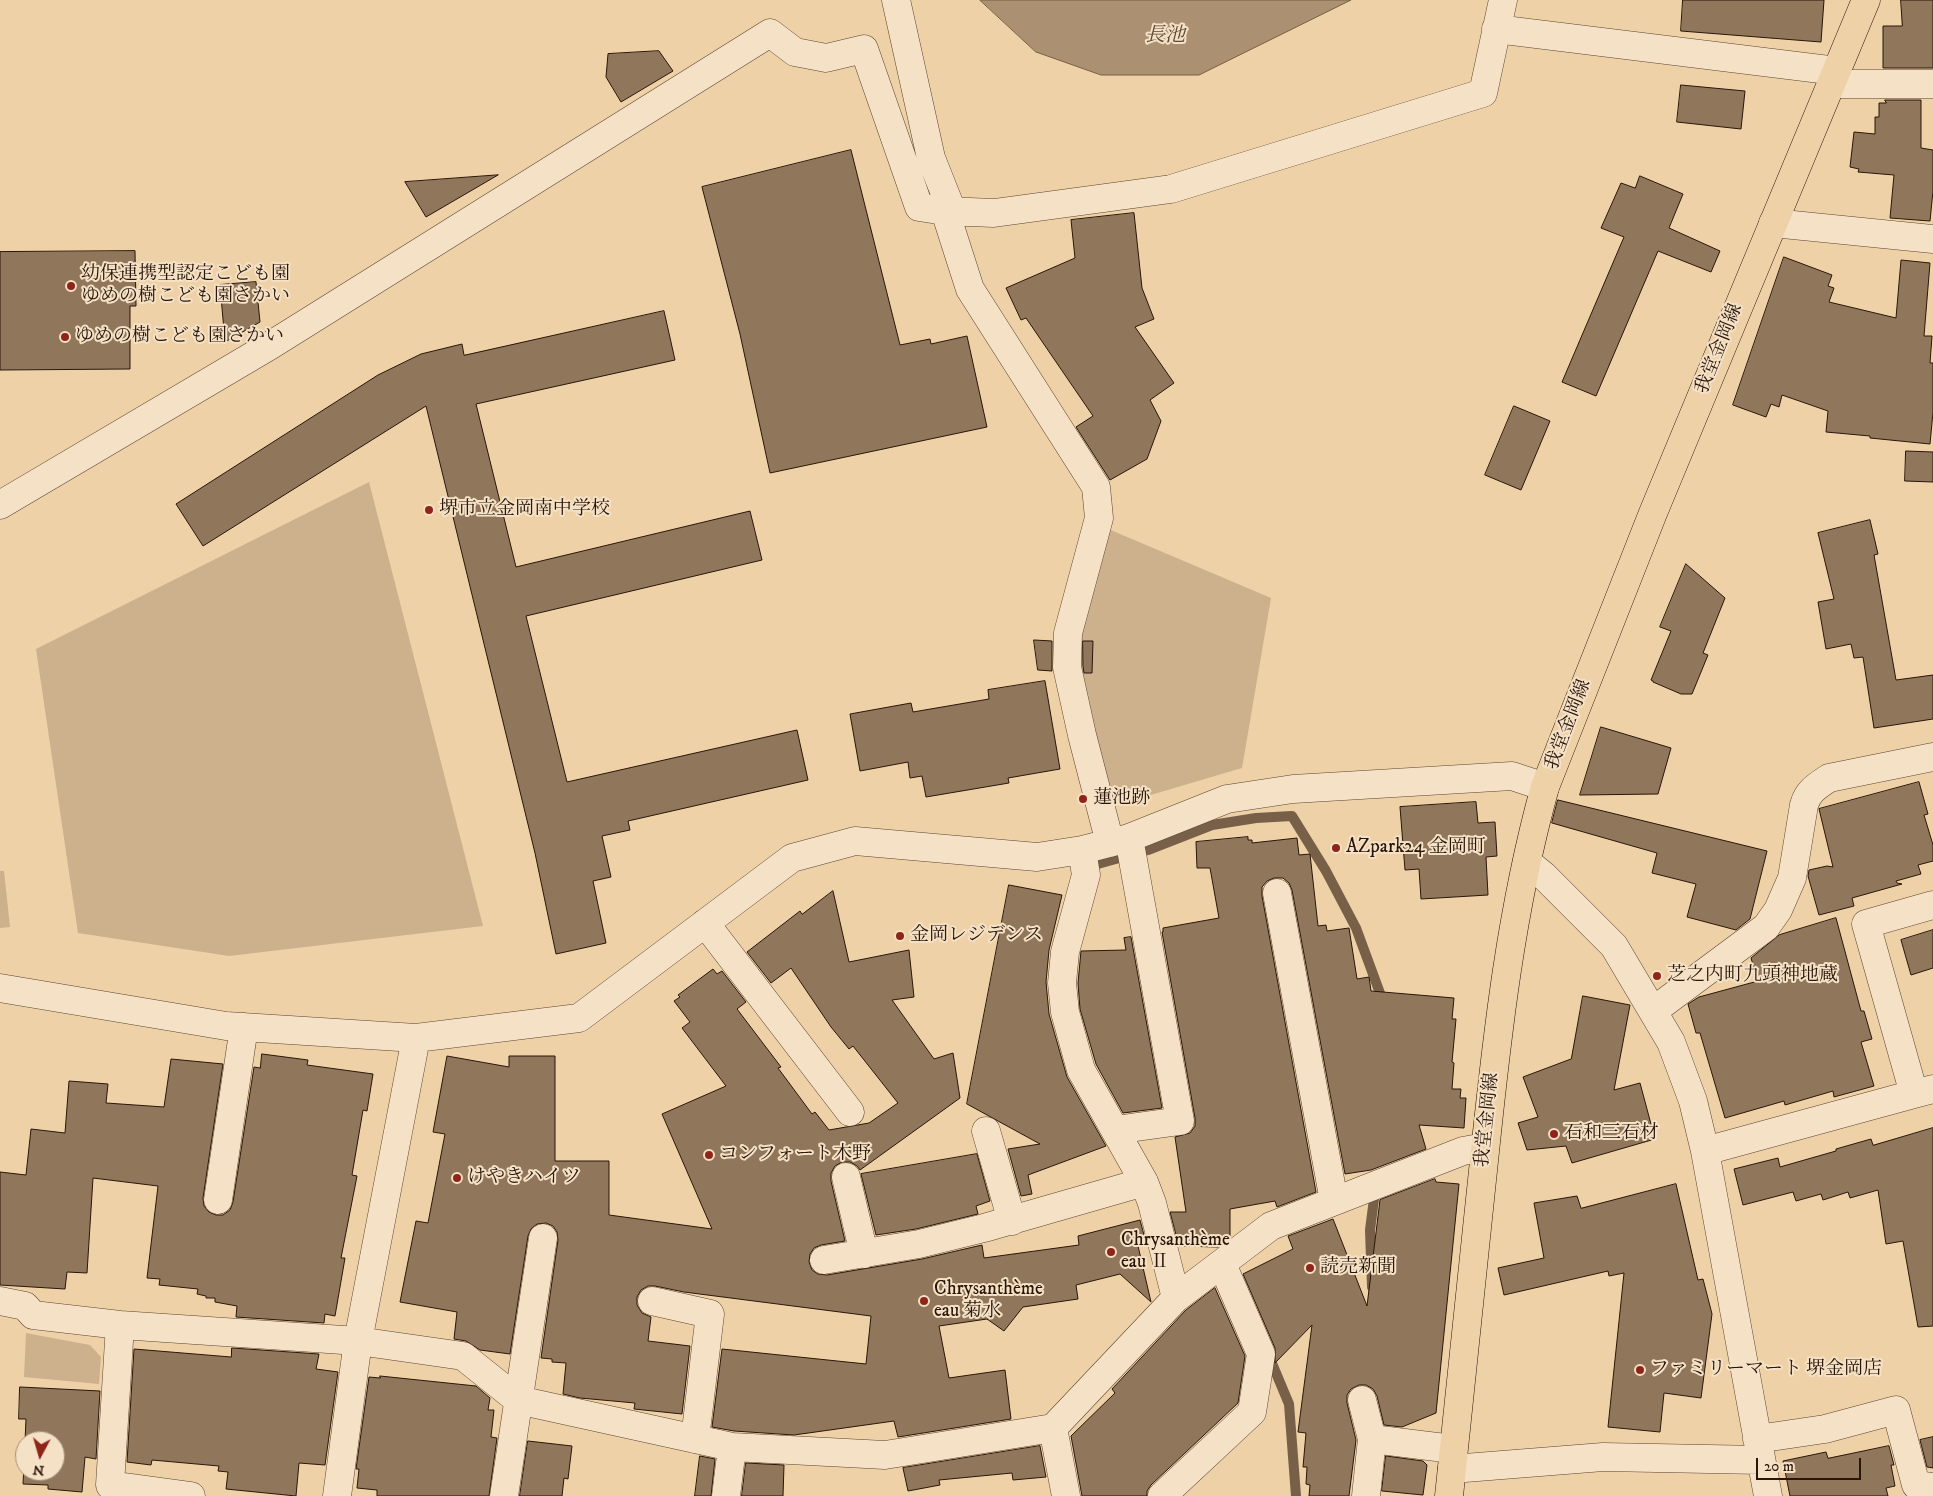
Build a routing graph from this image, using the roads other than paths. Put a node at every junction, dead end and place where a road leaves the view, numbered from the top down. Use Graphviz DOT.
graph roads {
  1 [pos="896,0"];
  2 [pos="1503,0"];
  3 [pos="1866,0"];
  4 [pos="1496,28"];
  5 [pos="1834,77"];
  6 [pos="1933,84"];
  7 [pos="948,211"];
  8 [pos="1772,223"];
  9 [pos="1933,239"];
  10 [pos="0,505"];
  11 [pos="1933,756"];
  12 [pos="1545,787"];
  13 [pos="1126,845"];
  14 [pos="1083,859"];
  15 [pos="1527,862"];
  16 [pos="1278,893"];
  17 [pos="1933,905"];
  18 [pos="705,923"];
  19 [pos="0,988"];
  20 [pos="1653,1011"];
  21 [pos="244,1027"];
  22 [pos="416,1038"];
  23 [pos="1923,1091"];
  24 [pos="850,1112"];
  25 [pos="1115,1130"];
  26 [pos="986,1131"];
  27 [pos="1485,1146"];
  28 [pos="1705,1151"];
  29 [pos="846,1177"];
  30 [pos="1144,1182"];
  31 [pos="218,1200"];
  32 [pos="1334,1201"];
  33 [pos="1012,1221"];
  34 [pos="543,1238"];
  35 [pos="864,1254"];
  36 [pos="824,1260"];
  37 [pos="1222,1264"];
  38 [pos="1176,1298"];
  39 [pos="0,1301"];
  40 [pos="652,1301"];
  41 [pos="120,1325"];
  42 [pos="358,1341"];
  43 [pos="518,1400"];
  44 [pos="1362,1400"];
  45 [pos="1053,1428"];
  46 [pos="695,1440"];
  47 [pos="1372,1440"];
  48 [pos="732,1448"];
  49 [pos="1759,1450"];
  50 [pos="1452,1459"];
  51 [pos="1933,1487"];
  52 [pos="191,1496"];
  53 [pos="337,1496"];
  54 [pos="504,1496"];
  55 [pos="726,1496"];
  56 [pos="1066,1496"];
  57 [pos="1162,1496"];
  58 [pos="1366,1496"];
  59 [pos="1449,1496"];
  60 [pos="1768,1496"];
  1 -- 7 [label="street"];
  2 -- 4 [label="street"];
  3 -- 5 [label="main road, 我堂金岡線"];
  4 -- 5 [label="street"];
  4 -- 7 [label="street"];
  5 -- 6 [label="street"];
  5 -- 8 [label="main road, 我堂金岡線"];
  7 -- 10 [label="street"];
  7 -- 13 [label="street"];
  8 -- 9 [label="street"];
  8 -- 12 [label="main road, 我堂金岡線"];
  11 -- 20 [label="street"];
  12 -- 13 [label="street"];
  12 -- 15 [label="main road, 我堂金岡線"];
  13 -- 14 [label="street"];
  13 -- 25 [label="street"];
  14 -- 18 [label="street"];
  14 -- 25 [label="street"];
  15 -- 20 [label="street"];
  15 -- 27 [label="main road, 我堂金岡線"];
  16 -- 32 [label="street"];
  17 -- 23 [label="street"];
  18 -- 22 [label="street"];
  18 -- 24 [label="street"];
  19 -- 21 [label="street"];
  20 -- 28 [label="street"];
  21 -- 22 [label="street"];
  21 -- 31 [label="street"];
  22 -- 42 [label="street"];
  23 -- 28 [label="street"];
  25 -- 30 [label="street"];
  26 -- 33 [label="street"];
  27 -- 32 [label="street"];
  27 -- 50 [label="main road, 我堂金岡線"];
  28 -- 49 [label="street"];
  29 -- 35 [label="street"];
  30 -- 33 [label="street"];
  30 -- 38 [label="street"];
  32 -- 37 [label="street"];
  33 -- 35 [label="street"];
  34 -- 43 [label="street"];
  35 -- 36 [label="street"];
  37 -- 38 [label="street"];
  37 -- 57 [label="street"];
  38 -- 45 [label="street"];
  39 -- 41 [label="street"];
  40 -- 46 [label="street"];
  41 -- 42 [label="street"];
  41 -- 52 [label="street"];
  42 -- 43 [label="street"];
  42 -- 53 [label="street"];
  43 -- 46 [label="street"];
  43 -- 54 [label="street"];
  44 -- 47 [label="street"];
  45 -- 48 [label="street"];
  45 -- 56 [label="street"];
  46 -- 48 [label="street"];
  47 -- 50 [label="street"];
  47 -- 58 [label="street"];
  48 -- 55 [label="street"];
  49 -- 50 [label="street"];
  49 -- 51 [label="street"];
  49 -- 60 [label="street"];
  50 -- 59 [label="main road, 我堂金岡線"];
}
